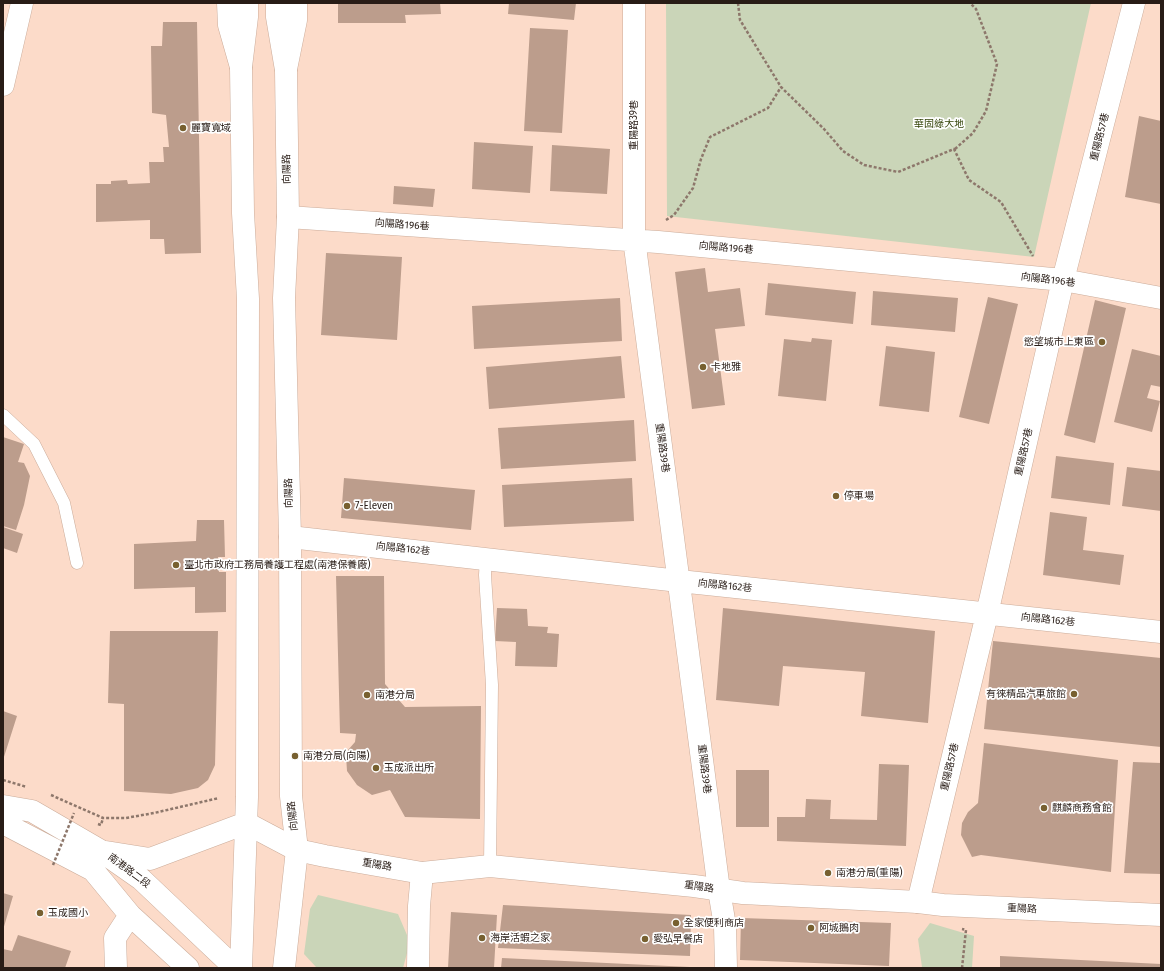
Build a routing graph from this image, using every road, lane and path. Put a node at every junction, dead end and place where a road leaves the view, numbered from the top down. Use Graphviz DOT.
graph roads {
  1 [pos="22,3"];
  2 [pos="228,3"];
  3 [pos="296,3"];
  4 [pos="634,3"];
  5 [pos="738,3"];
  6 [pos="970,3"];
  7 [pos="1134,3"];
  8 [pos="247,10"];
  9 [pos="277,10"];
  10 [pos="241,67"];
  11 [pos="286,70"];
  12 [pos="3,85"];
  13 [pos="781,88"];
  14 [pos="954,149"];
  15 [pos="288,217"];
  16 [pos="634,239"];
  17 [pos="1034,257"];
  18 [pos="1063,280"];
  19 [pos="1161,298"];
  20 [pos="3,415"];
  21 [pos="290,537"];
  22 [pos="486,558"];
  23 [pos="78,563"];
  24 [pos="679,581"];
  25 [pos="987,614"];
  26 [pos="1161,632"];
  27 [pos="218,798"];
  28 [pos="3,806"];
  29 [pos="74,813"];
  30 [pos="3,823"];
  31 [pos="246,823"];
  32 [pos="101,825"];
  33 [pos="297,850"];
  34 [pos="101,851"];
  35 [pos="53,865"];
  36 [pos="490,866"];
  37 [pos="422,873"];
  38 [pos="719,890"];
  39 [pos="918,902"];
  40 [pos="130,915"];
  41 [pos="1161,915"];
  42 [pos="959,928"];
  43 [pos="116,968"];
  44 [pos="188,968"];
  45 [pos="235,968"];
  46 [pos="242,968"];
  47 [pos="284,968"];
  48 [pos="418,968"];
  49 [pos="726,968"];
  50 [pos="962,968"];
  1 -- 12 [label="street"];
  2 -- 10 [label="street"];
  3 -- 11 [label="street"];
  4 -- 16 [label="street, 重陽路39巷"];
  5 -- 13 [label="path"];
  6 -- 14 [label="path"];
  7 -- 18 [label="street, 重陽路57巷"];
  8 -- 10 [label="street"];
  9 -- 11 [label="street, 向陽路"];
  10 -- 31 [label="street"];
  11 -- 15 [label="street, 向陽路"];
  13 -- 14 [label="path"];
  13 -- 16 [label="path"];
  14 -- 17 [label="path"];
  15 -- 16 [label="street, 向陽路196巷"];
  15 -- 21 [label="street, 向陽路"];
  16 -- 18 [label="street, 向陽路196巷"];
  16 -- 24 [label="street, 重陽路39巷"];
  18 -- 19 [label="street, 向陽路196巷"];
  18 -- 25 [label="street, 重陽路57巷"];
  20 -- 23 [label="lane"];
  21 -- 22 [label="street, 向陽路162巷"];
  21 -- 33 [label="street, 向陽路"];
  22 -- 24 [label="street, 向陽路162巷"];
  22 -- 36 [label="lane"];
  24 -- 25 [label="street, 向陽路162巷"];
  24 -- 38 [label="street, 重陽路39巷"];
  25 -- 26 [label="street, 向陽路162巷"];
  25 -- 39 [label="street, 重陽路57巷"];
  27 -- 32 [label="path"];
  28 -- 34 [label="street, 南港路二段"];
  29 -- 35 [label="path, bridge"];
  30 -- 40 [label="street"];
  31 -- 33 [label="street, 重陽路"];
  31 -- 34 [label="street"];
  31 -- 46 [label="street"];
  33 -- 37 [label="street, 重陽路"];
  33 -- 47 [label="street, 向陽路"];
  34 -- 45 [label="street, 南港路二段"];
  36 -- 37 [label="street, 重陽路"];
  36 -- 38 [label="street, 重陽路"];
  37 -- 48 [label="street"];
  38 -- 39 [label="street, 重陽路"];
  38 -- 49 [label="street, 重陽路39巷"];
  39 -- 41 [label="street, 重陽路"];
  40 -- 43 [label="street"];
  40 -- 44 [label="street"];
  42 -- 50 [label="path"];
}
